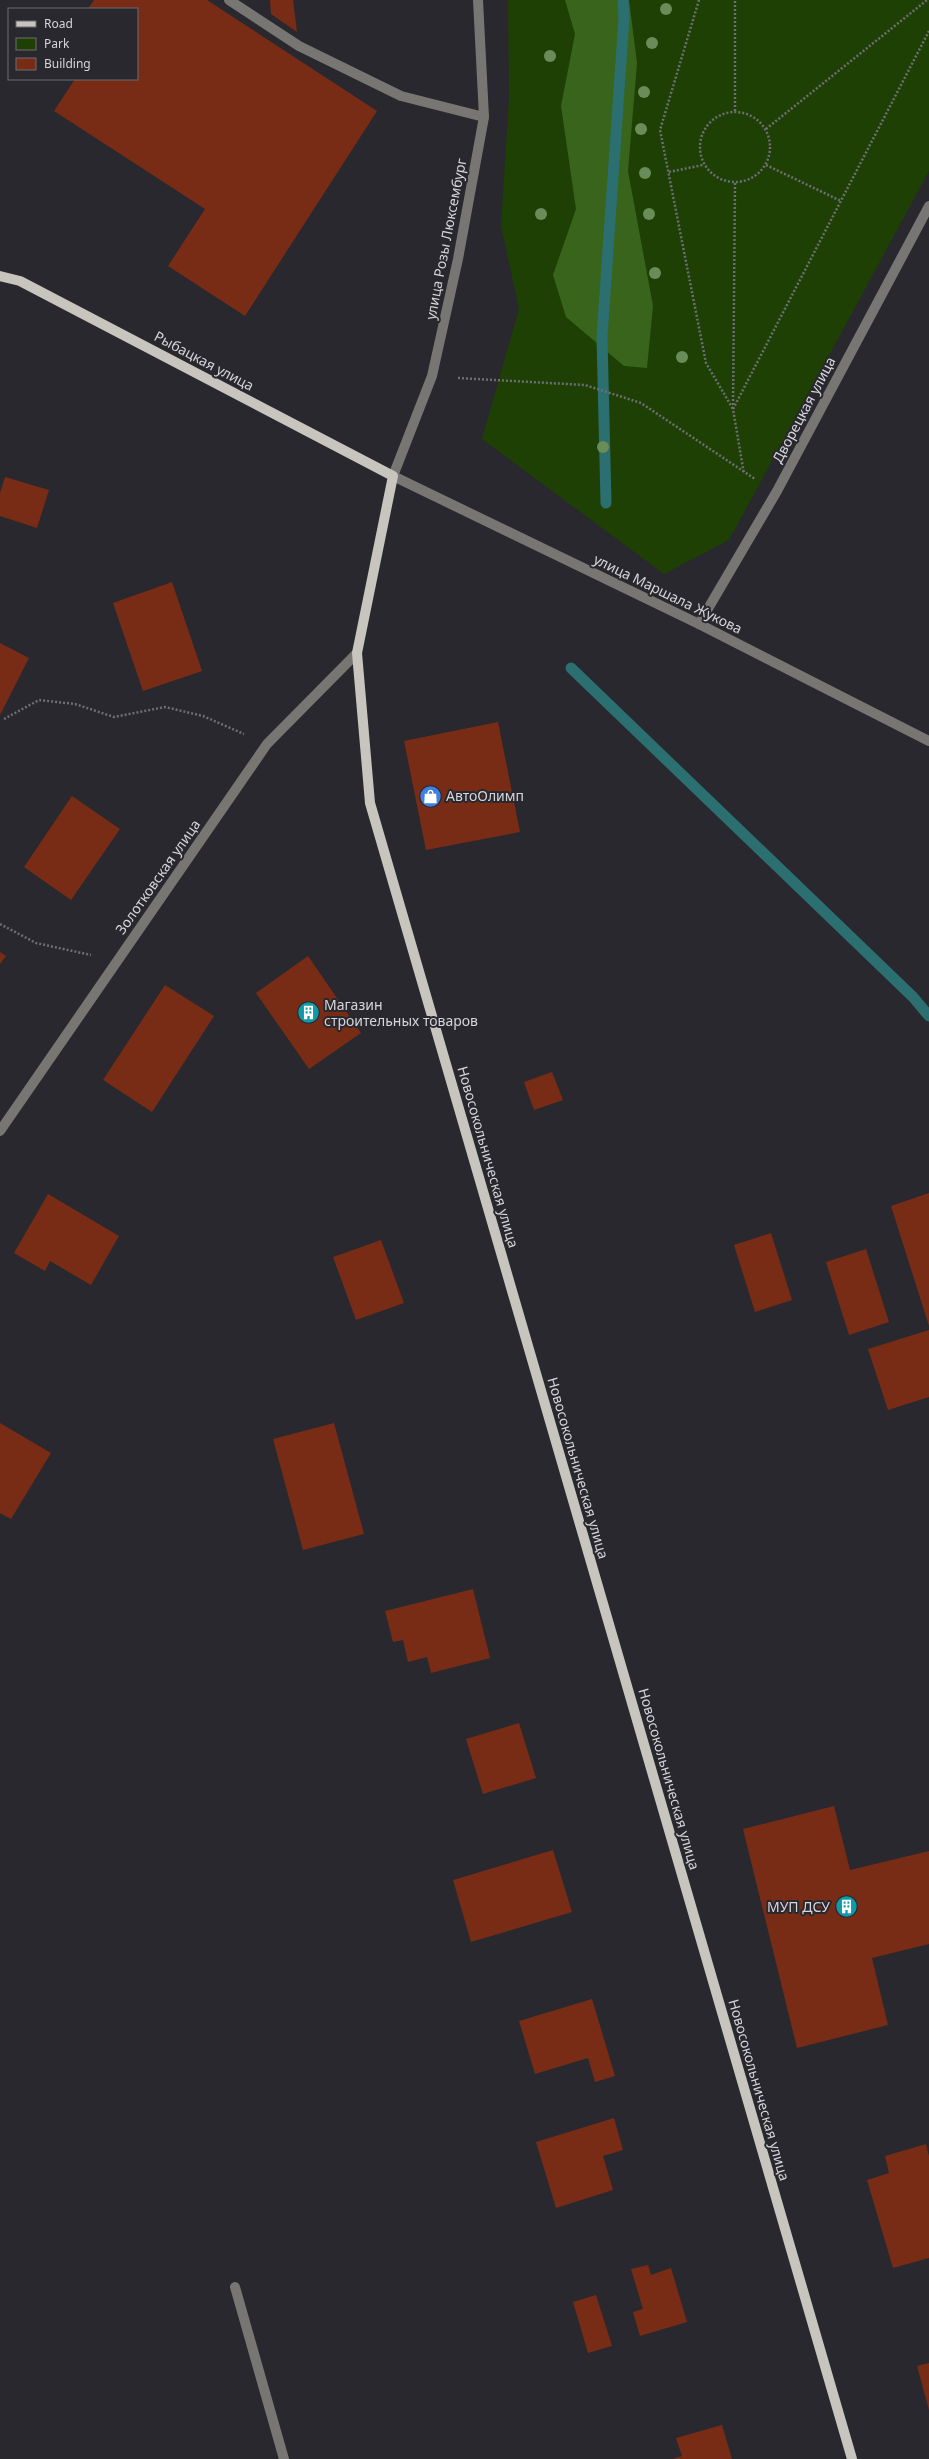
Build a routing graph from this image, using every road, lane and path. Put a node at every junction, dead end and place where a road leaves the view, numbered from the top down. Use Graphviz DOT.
graph roads {
  1 [pos="228,0"];
  2 [pos="478,0"];
  3 [pos="699,0"];
  4 [pos="735,0"];
  5 [pos="927,0"];
  6 [pos="929,31"];
  7 [pos="735,111"];
  8 [pos="484,117"];
  9 [pos="766,129"];
  10 [pos="703,165"];
  11 [pos="766,165"];
  12 [pos="669,172"];
  13 [pos="735,183"];
  14 [pos="841,201"];
  15 [pos="929,206"];
  16 [pos="0,276"];
  17 [pos="432,376"];
  18 [pos="733,409"];
  19 [pos="744,474"];
  20 [pos="393,476"];
  21 [pos="777,490"];
  22 [pos="699,624"];
  23 [pos="357,653"];
  24 [pos="4,719"];
  25 [pos="929,741"];
  26 [pos="267,744"];
  27 [pos="0,924"];
  28 [pos="117,961"];
  29 [pos="0,1131"];
  30 [pos="235,2287"];
  31 [pos="284,2459"];
  32 [pos="852,2459"];
  1 -- 8 [label="street"];
  2 -- 8 [label="street, улица Розы Люксембург"];
  3 -- 12 [label="path"];
  4 -- 7 [label="path"];
  5 -- 9 [label="path"];
  6 -- 14 [label="path"];
  7 -- 9 [label="path"];
  7 -- 10 [label="path"];
  8 -- 17 [label="street, улица Розы Люксембург"];
  9 -- 11 [label="path"];
  10 -- 12 [label="path"];
  10 -- 13 [label="path"];
  11 -- 13 [label="path"];
  11 -- 14 [label="path"];
  12 -- 18 [label="path"];
  13 -- 18 [label="path"];
  14 -- 18 [label="path"];
  15 -- 21 [label="street, Дворецкая улица"];
  16 -- 20 [label="main road, Рыбацкая улица"];
  17 -- 19 [label="path"];
  17 -- 20 [label="street, улица Розы Люксембург"];
  18 -- 19 [label="path"];
  19 -- 21 [label="path"];
  20 -- 22 [label="street, улица Маршала Жукова"];
  20 -- 23 [label="main road, Новосокольническая улица"];
  21 -- 22 [label="street, Дворецкая улица"];
  22 -- 25 [label="street, улица Маршала Жукова"];
  23 -- 26 [label="street, Золотковская улица"];
  23 -- 32 [label="main road, Новосокольническая улица"];
  24 -- 26 [label="path"];
  26 -- 28 [label="street, Золотковская улица"];
  27 -- 28 [label="path"];
  28 -- 29 [label="street, Золотковская улица"];
  30 -- 31 [label="street"];
}
